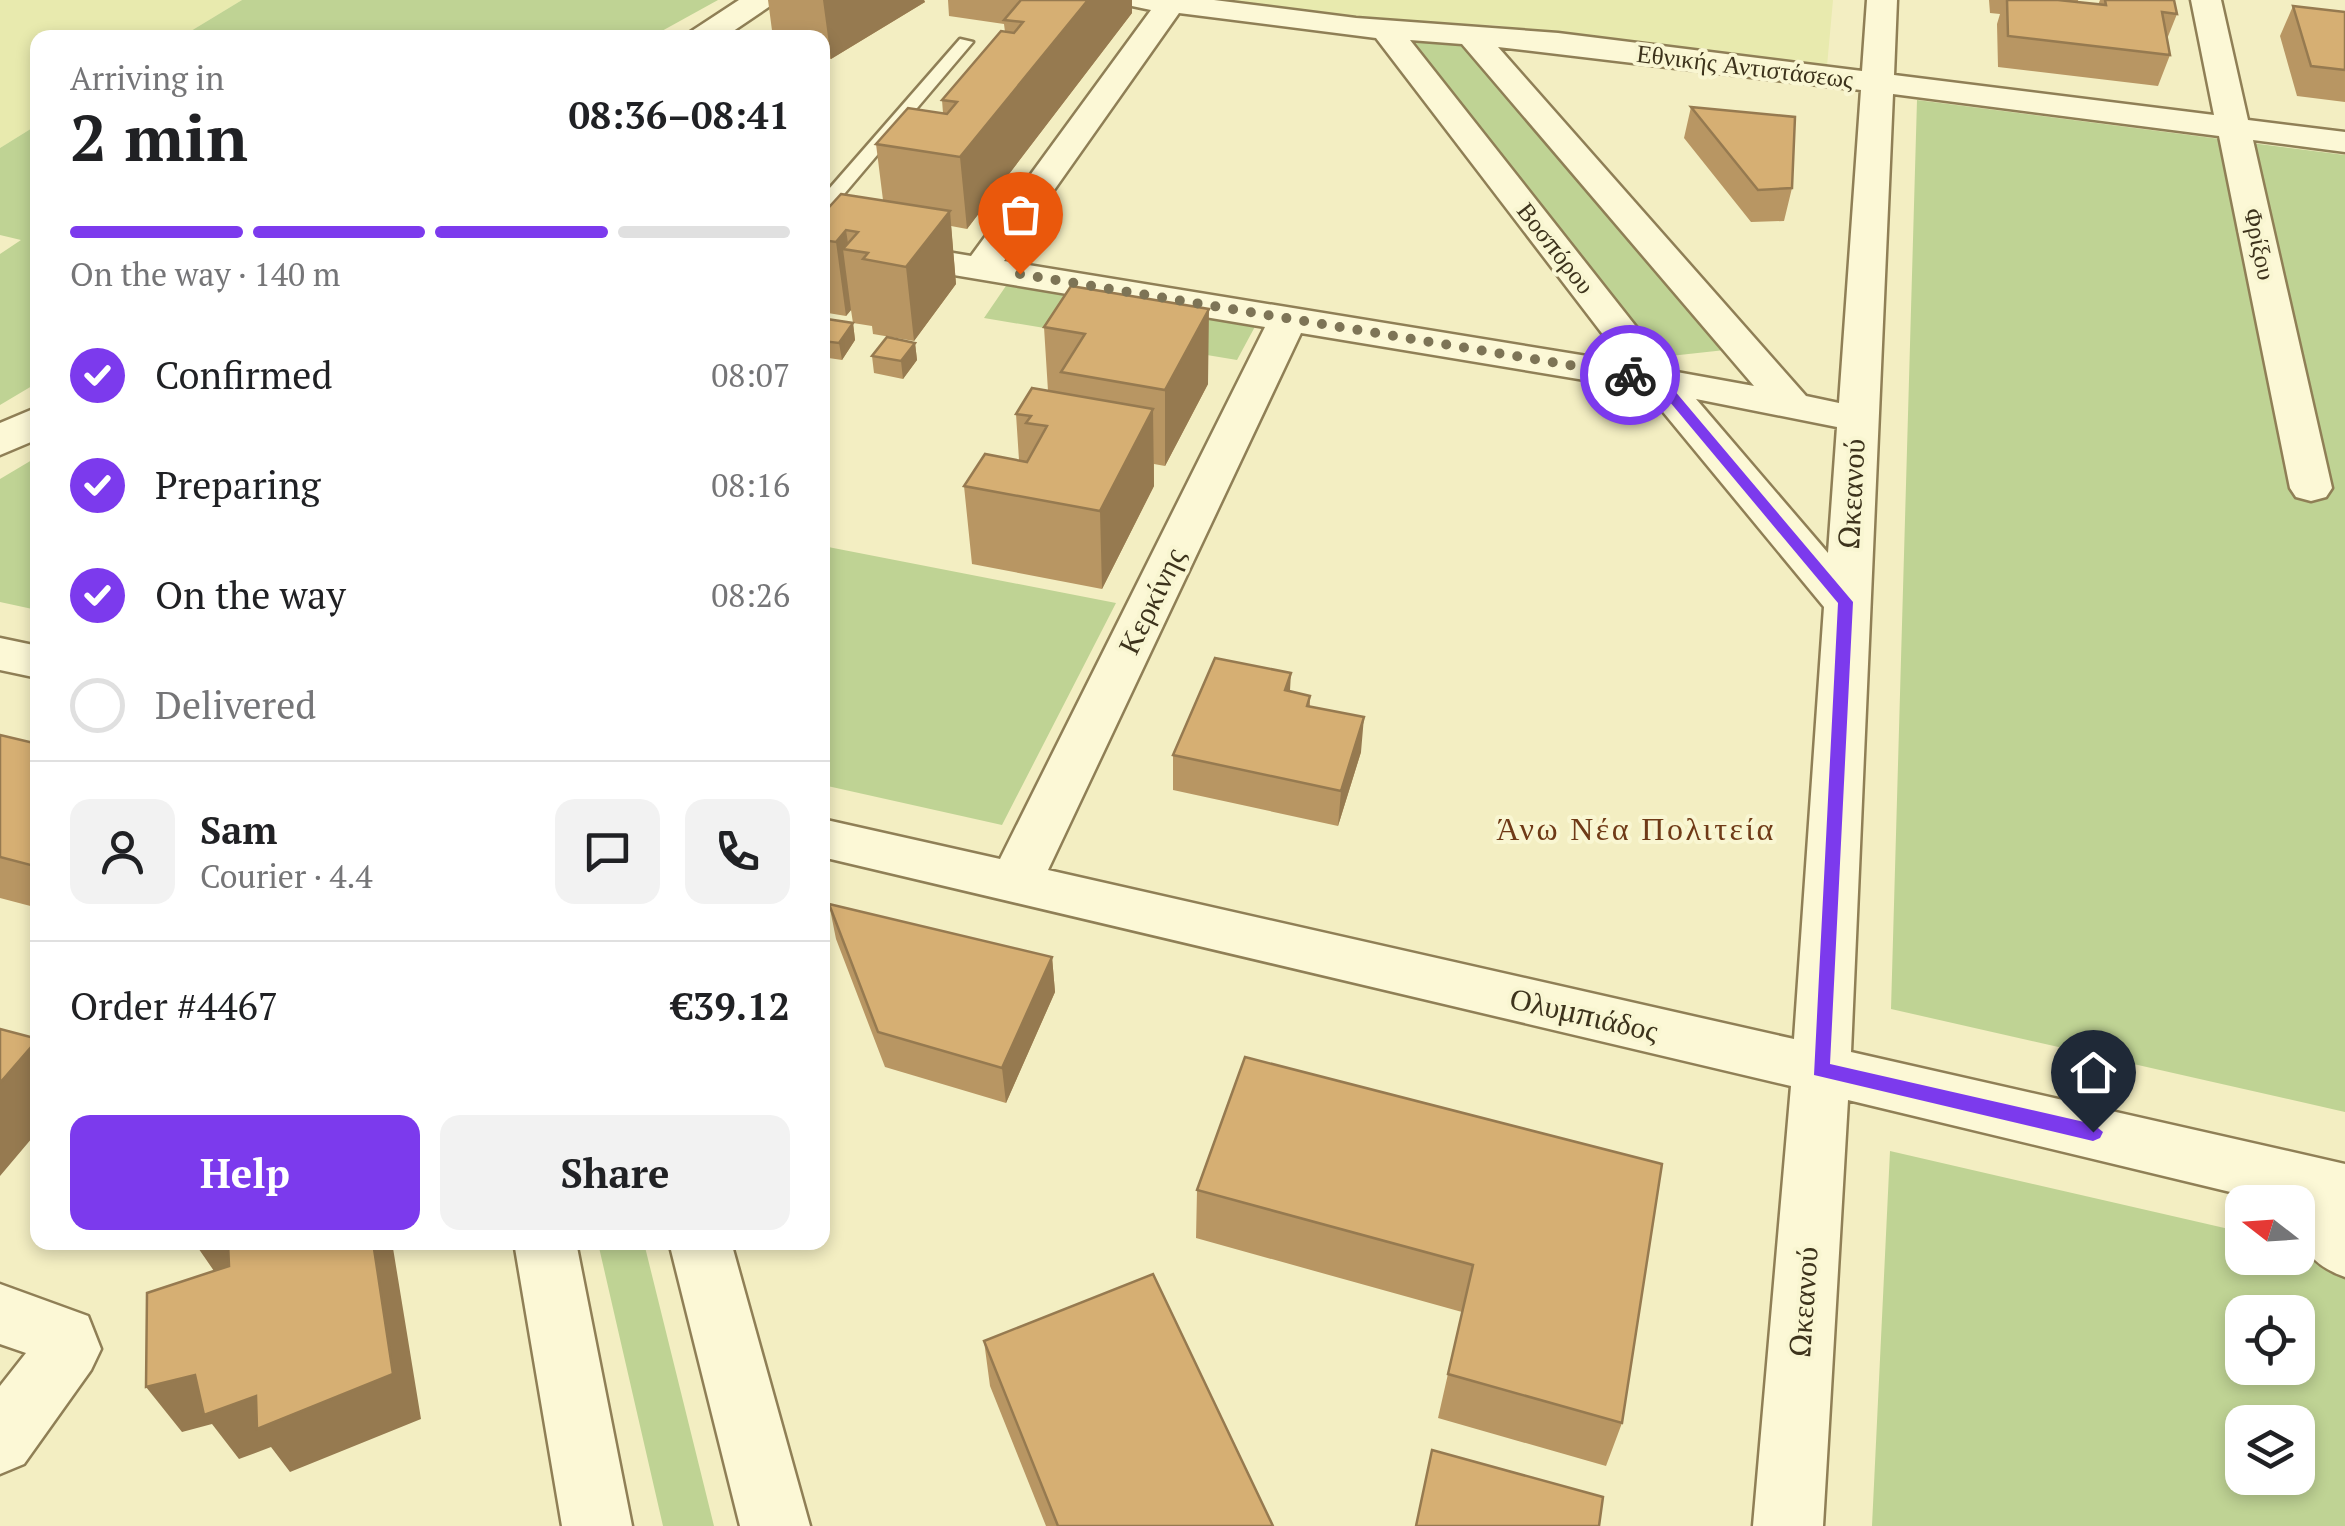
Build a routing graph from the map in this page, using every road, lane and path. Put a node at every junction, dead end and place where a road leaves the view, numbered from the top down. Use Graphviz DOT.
graph roads {
  1 [pos="764,0"];
  2 [pos="1882,0"];
  3 [pos="2206,0"];
  4 [pos="1157,2"];
  5 [pos="712,30"];
  6 [pos="1385,30"];
  7 [pos="1470,34"];
  8 [pos="965,42"];
  9 [pos="1876,82"];
  10 [pos="2236,128"];
  11 [pos="2345,142"];
  12 [pos="830,199"];
  13 [pos="830,243"];
  14 [pos="981,268"];
  15 [pos="1288,319"];
  16 [pos="1658,380"];
  17 [pos="1794,408"];
  18 [pos="1856,418"];
  19 [pos="30,424"];
  20 [pos="0,441"];
  21 [pos="2311,488"];
  22 [pos="1846,602"];
  23 [pos="0,654"];
  24 [pos="30,660"];
  25 [pos="830,840"];
  26 [pos="1016,882"];
  27 [pos="1820,1070"];
  28 [pos="2316,1184"];
  29 [pos="2345,1249"];
  30 [pos="546,1250"];
  31 [pos="702,1250"];
  32 [pos="0,1314"];
  33 [pos="0,1441"];
  34 [pos="597,1526"];
  35 [pos="775,1526"];
  36 [pos="1788,1526"];
  1 -- 5 [label="street"];
  2 -- 9 [label="street, Ωκεανού"];
  3 -- 10 [label="street, Φρίξου"];
  4 -- 6 [label="street, Εθνικής Αντιστάσεως"];
  4 -- 14 [label="street"];
  6 -- 7 [label="street, Εθνικής Αντιστάσεως"];
  6 -- 16 [label="street, Βοσπόρου"];
  7 -- 9 [label="street, Εθνικής Αντιστάσεως"];
  7 -- 17 [label="street"];
  8 -- 12 [label="lane"];
  9 -- 10 [label="street, Εθνικής Αντιστάσεως"];
  9 -- 18 [label="street, Ωκεανού"];
  10 -- 11 [label="street, Εθνικής Αντιστάσεως"];
  10 -- 21 [label="street, Φρίξου"];
  13 -- 14 [label="street"];
  14 -- 15 [label="street"];
  15 -- 16 [label="street"];
  15 -- 26 [label="street, Κερκίνης"];
  16 -- 17 [label="street"];
  16 -- 22 [label="street, Βοσπόρου"];
  17 -- 18 [label="street"];
  18 -- 22 [label="street, Ωκεανού"];
  19 -- 20 [label="street"];
  22 -- 27 [label="street, Ωκεανού"];
  23 -- 24 [label="street"];
  25 -- 26 [label="street, Ολυμπιάδος"];
  26 -- 27 [label="street, Ολυμπιάδος"];
  27 -- 28 [label="street, Ολυμπιάδος"];
  27 -- 36 [label="street, Ωκεανού"];
  28 -- 29 [label="street"];
  30 -- 34 [label="street"];
  31 -- 35 [label="street"];
  32 -- 33 [label="street"];
}
